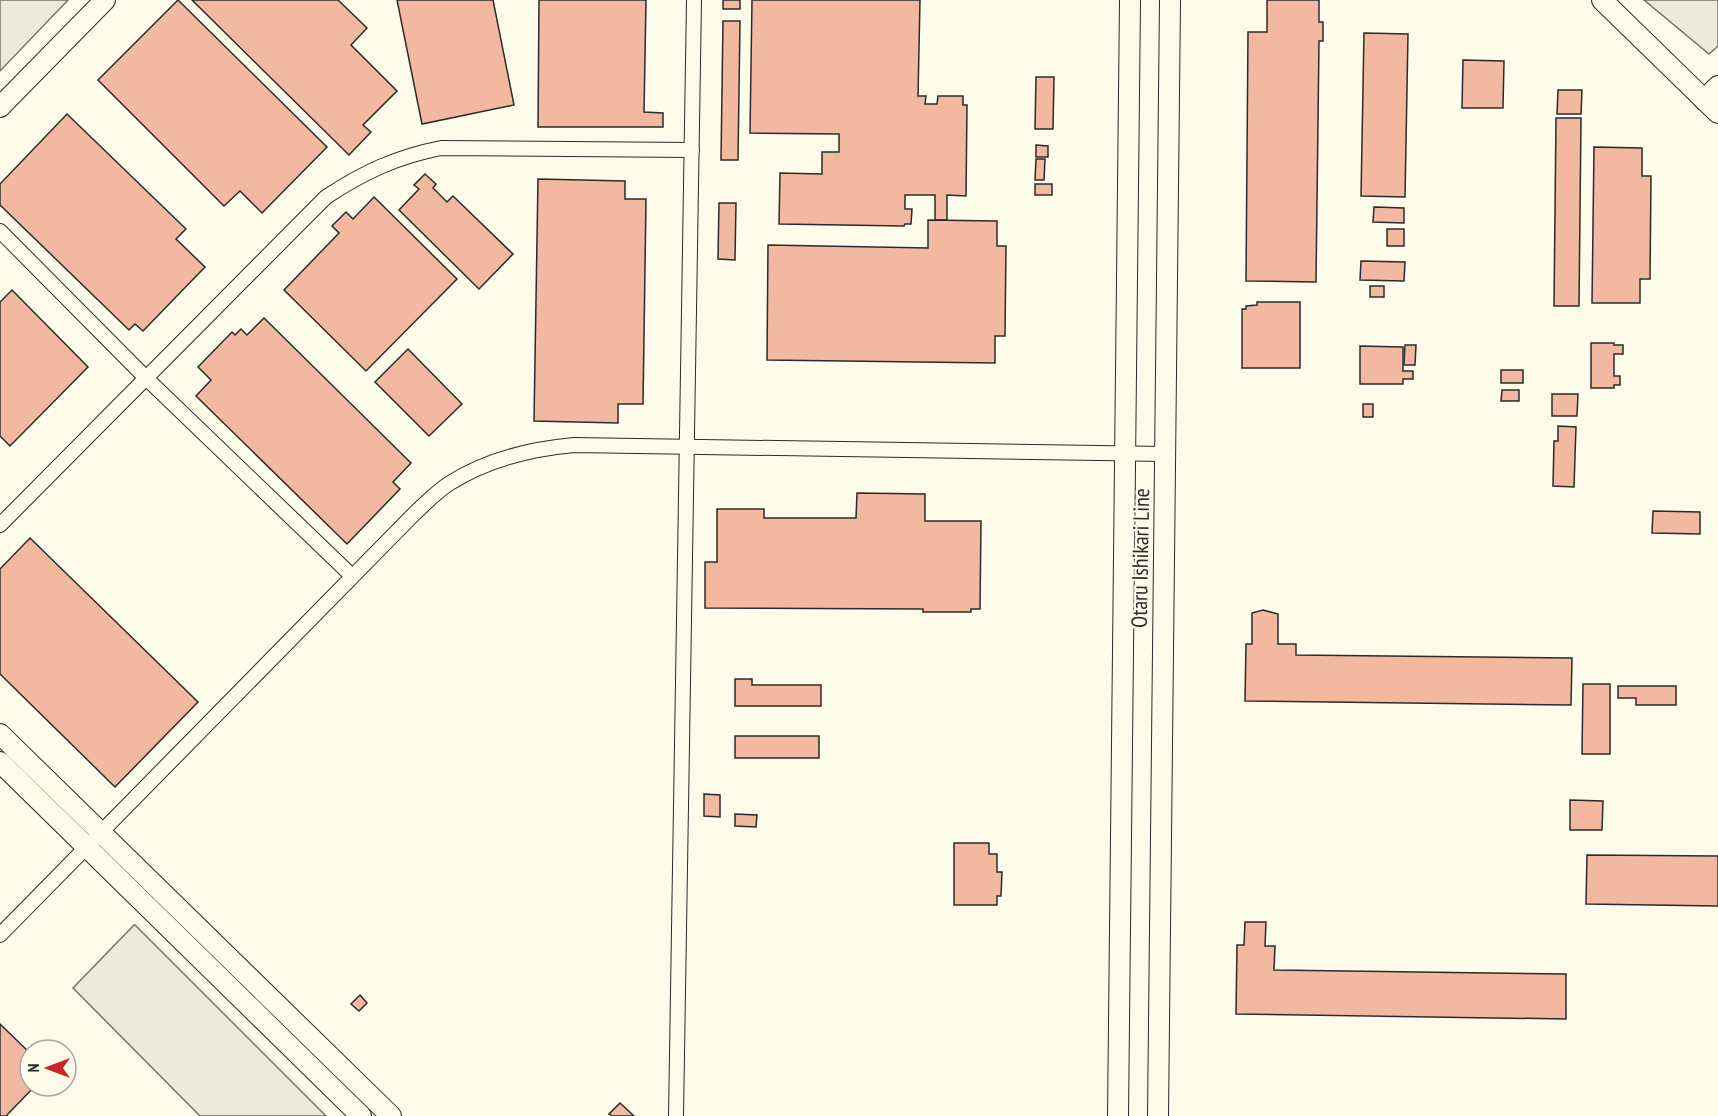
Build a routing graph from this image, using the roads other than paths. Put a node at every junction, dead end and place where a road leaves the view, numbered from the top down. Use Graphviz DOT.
graph roads {
  1 [pos="105,0"];
  2 [pos="694,0"];
  3 [pos="1130,0"];
  4 [pos="1170,0"];
  5 [pos="1602,0"];
  6 [pos="1713,100"];
  7 [pos="0,107"];
  8 [pos="692,150"];
  9 [pos="0,231"];
  10 [pos="147,378"];
  11 [pos="688,448"];
  12 [pos="1125,454"];
  13 [pos="1165,454"];
  14 [pos="0,525"];
  15 [pos="352,576"];
  16 [pos="0,734"];
  17 [pos="0,762"];
  18 [pos="100,832"];
  19 [pos="86,847"];
  20 [pos="0,935"];
  21 [pos="361,1116"];
  22 [pos="391,1116"];
  23 [pos="676,1116"];
  24 [pos="1118,1116"];
  25 [pos="1158,1116"];
  1 -- 7 [label="main road"];
  2 -- 8 [label="street"];
  3 -- 12 [label="main road, Otaru Ishikari Line"];
  4 -- 13 [label="main road, Otaru Ishikari Line"];
  5 -- 6 [label="main road"];
  8 -- 10 [label="street"];
  8 -- 11 [label="street"];
  9 -- 10 [label="street"];
  10 -- 14 [label="street"];
  10 -- 15 [label="street"];
  11 -- 12 [label="street"];
  11 -- 15 [label="street"];
  11 -- 23 [label="street"];
  12 -- 13 [label="street"];
  12 -- 24 [label="main road, Otaru Ishikari Line"];
  13 -- 25 [label="main road, Otaru Ishikari Line"];
  15 -- 18 [label="street"];
  16 -- 18 [label="main road"];
  17 -- 19 [label="main road"];
  18 -- 19 [label="street"];
  18 -- 22 [label="main road"];
  19 -- 20 [label="street"];
  19 -- 21 [label="main road"];
}
